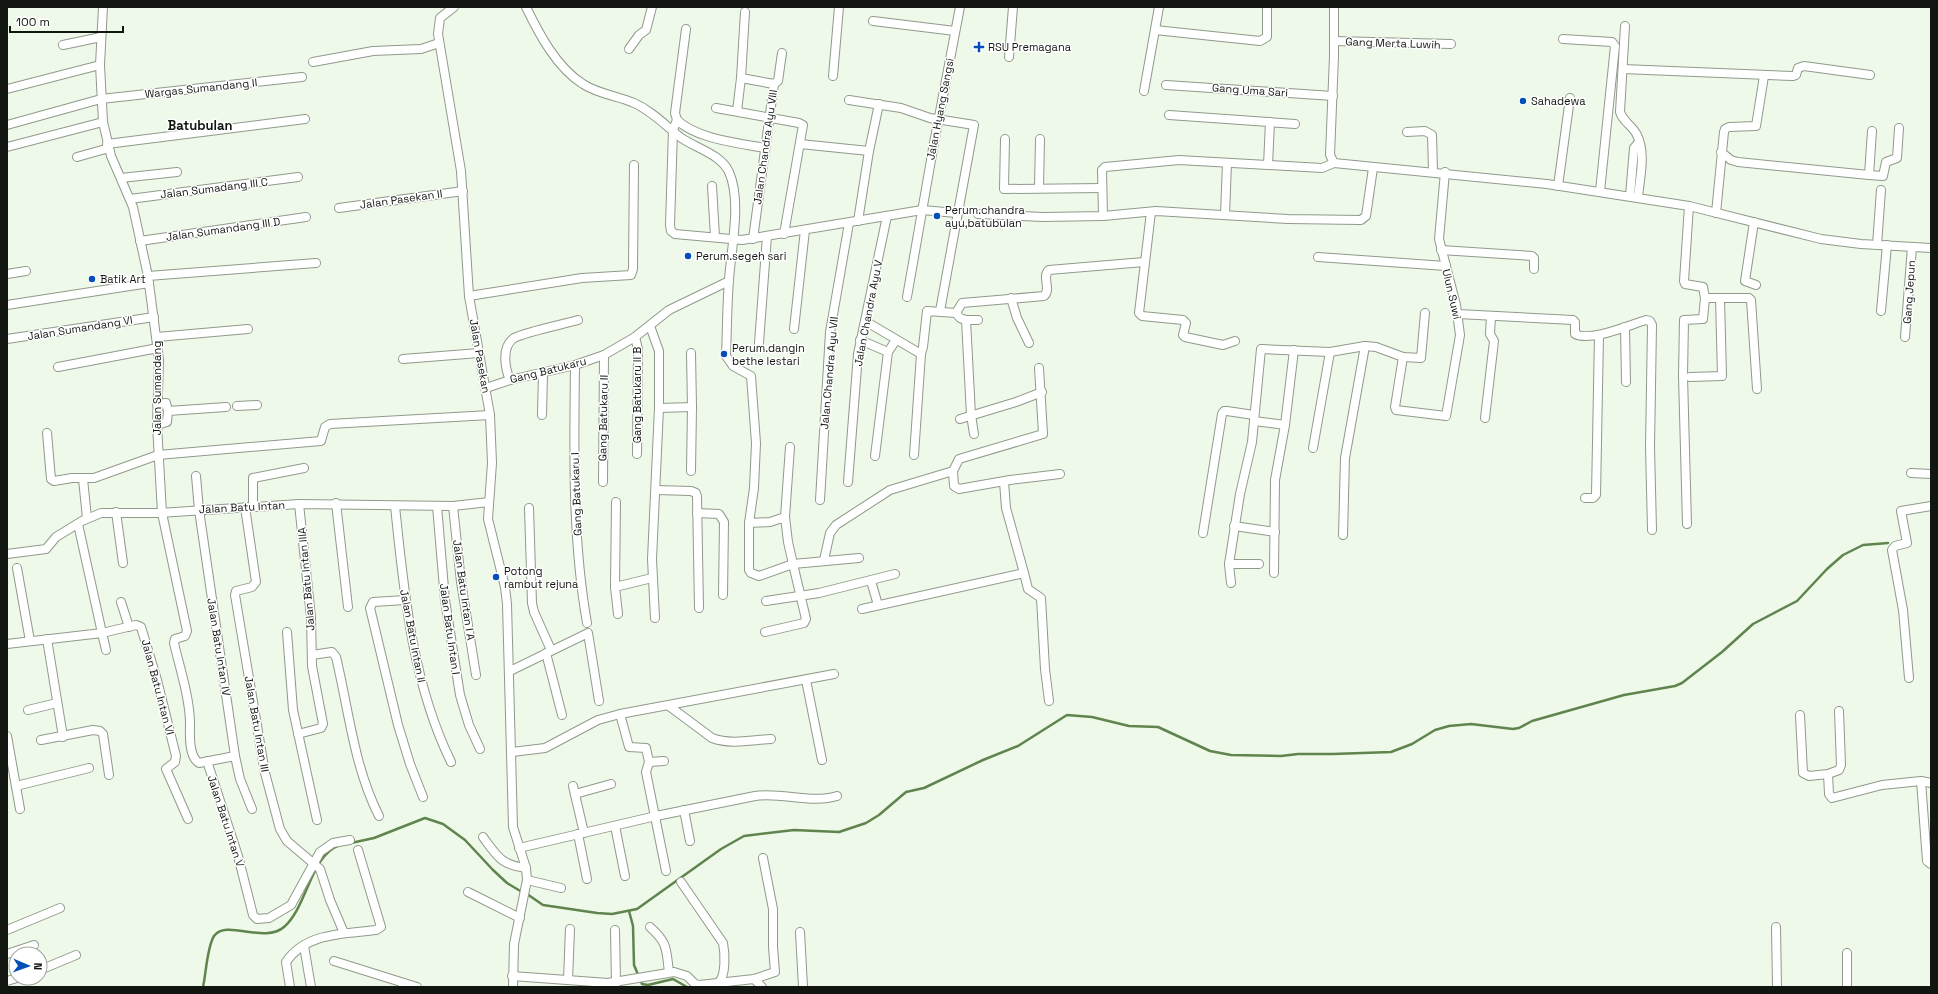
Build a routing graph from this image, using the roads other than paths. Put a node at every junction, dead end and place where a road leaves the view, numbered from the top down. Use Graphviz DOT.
graph roads {
  1 [pos="103,7"];
  2 [pos="454,7"];
  3 [pos="526,7"];
  4 [pos="652,7"];
  5 [pos="839,7"];
  6 [pos="960,7"];
  7 [pos="1014,7"];
  8 [pos="1159,7"];
  9 [pos="1268,7"];
  10 [pos="1334,7"];
  11 [pos="745,12"];
  12 [pos="873,21"];
  13 [pos="1625,26"];
  14 [pos="686,29"];
  15 [pos="1155,30"];
  16 [pos="955,31"];
  17 [pos="102,37"];
  18 [pos="1563,39"];
  19 [pos="1334,41"];
  20 [pos="439,43"];
  21 [pos="1451,44"];
  22 [pos="63,45"];
  23 [pos="629,49"];
  24 [pos="782,53"];
  25 [pos="1009,58"];
  26 [pos="314,62"];
  27 [pos="100,65"];
  28 [pos="1623,69"];
  29 [pos="1870,75"];
  30 [pos="833,76"];
  31 [pos="1764,76"];
  32 [pos="302,77"];
  33 [pos="741,78"];
  34 [pos="774,84"];
  35 [pos="1166,85"];
  36 [pos="7,89"];
  37 [pos="1144,91"];
  38 [pos="1333,96"];
  39 [pos="1570,98"];
  40 [pos="101,100"];
  41 [pos="849,100"];
  42 [pos="879,104"];
  43 [pos="716,108"];
  44 [pos="737,112"];
  45 [pos="1169,115"];
  46 [pos="769,118"];
  47 [pos="305,119"];
  48 [pos="677,120"];
  49 [pos="938,120"];
  50 [pos="103,122"];
  51 [pos="1270,122"];
  52 [pos="1295,124"];
  53 [pos="7,125"];
  54 [pos="1900,128"];
  55 [pos="673,130"];
  56 [pos="1872,131"];
  57 [pos="1407,132"];
  58 [pos="1005,139"];
  59 [pos="1040,139"];
  60 [pos="800,144"];
  61 [pos="108,146"];
  62 [pos="7,147"];
  63 [pos="765,148"];
  64 [pos="869,151"];
  65 [pos="1721,152"];
  66 [pos="77,157"];
  67 [pos="1227,163"];
  68 [pos="1334,163"];
  69 [pos="634,165"];
  70 [pos="1268,165"];
  71 [pos="1373,168"];
  72 [pos="177,172"];
  73 [pos="1432,172"];
  74 [pos="1445,172"];
  75 [pos="1869,176"];
  76 [pos="298,177"];
  77 [pos="121,178"];
  78 [pos="712,186"];
  79 [pos="1558,186"];
  80 [pos="1039,188"];
  81 [pos="1102,188"];
  82 [pos="1881,190"];
  83 [pos="463,191"];
  84 [pos="1600,191"];
  85 [pos="1634,197"];
  86 [pos="130,199"];
  87 [pos="1689,206"];
  88 [pos="338,208"];
  89 [pos="922,210"];
  90 [pos="1151,212"];
  91 [pos="957,213"];
  92 [pos="1716,213"];
  93 [pos="978,214"];
  94 [pos="1224,215"];
  95 [pos="887,216"];
  96 [pos="1103,216"];
  97 [pos="306,217"];
  98 [pos="858,221"];
  99 [pos="1754,222"];
  100 [pos="849,223"];
  101 [pos="805,230"];
  102 [pos="784,234"];
  103 [pos="767,236"];
  104 [pos="715,237"];
  105 [pos="752,239"];
  106 [pos="733,240"];
  107 [pos="140,241"];
  108 [pos="1877,245"];
  109 [pos="1887,246"];
  110 [pos="1912,247"];
  111 [pos="1931,248"];
  112 [pos="1441,250"];
  113 [pos="1318,257"];
  114 [pos="1144,262"];
  115 [pos="316,263"];
  116 [pos="1446,266"];
  117 [pos="1534,269"];
  118 [pos="26,271"];
  119 [pos="7,274"];
  120 [pos="148,279"];
  121 [pos="729,281"];
  122 [pos="1756,286"];
  123 [pos="469,296"];
  124 [pos="907,297"];
  125 [pos="1011,298"];
  126 [pos="1705,298"];
  127 [pos="1720,298"];
  128 [pos="7,303"];
  129 [pos="940,311"];
  130 [pos="1881,311"];
  131 [pos="956,312"];
  132 [pos="1425,313"];
  133 [pos="1458,314"];
  134 [pos="1491,316"];
  135 [pos="154,317"];
  136 [pos="578,320"];
  137 [pos="966,320"];
  138 [pos="978,320"];
  139 [pos="864,321"];
  140 [pos="650,326"];
  141 [pos="1625,327"];
  142 [pos="248,329"];
  143 [pos="794,329"];
  144 [pos="1599,335"];
  145 [pos="157,337"];
  146 [pos="635,337"];
  147 [pos="1905,337"];
  148 [pos="7,339"];
  149 [pos="860,340"];
  150 [pos="896,340"];
  151 [pos="1235,341"];
  152 [pos="759,343"];
  153 [pos="1029,343"];
  154 [pos="1365,346"];
  155 [pos="158,348"];
  156 [pos="1294,350"];
  157 [pos="888,352"];
  158 [pos="1330,352"];
  159 [pos="480,353"];
  160 [pos="691,353"];
  161 [pos="921,354"];
  162 [pos="604,355"];
  163 [pos="1403,357"];
  164 [pos="403,359"];
  165 [pos="576,365"];
  166 [pos="58,367"];
  167 [pos="1039,368"];
  168 [pos="543,373"];
  169 [pos="1690,377"];
  170 [pos="510,380"];
  171 [pos="1626,382"];
  172 [pos="486,388"];
  173 [pos="1757,390"];
  174 [pos="1042,392"];
  175 [pos="157,404"];
  176 [pos="258,405"];
  177 [pos="237,406"];
  178 [pos="226,407"];
  179 [pos="692,407"];
  180 [pos="659,408"];
  181 [pos="168,411"];
  182 [pos="490,415"];
  183 [pos="542,415"];
  184 [pos="971,415"];
  185 [pos="1254,418"];
  186 [pos="1485,418"];
  187 [pos="960,419"];
  188 [pos="157,425"];
  189 [pos="1285,425"];
  190 [pos="47,433"];
  191 [pos="974,434"];
  192 [pos="790,447"];
  193 [pos="1313,448"];
  194 [pos="637,454"];
  195 [pos="158,455"];
  196 [pos="914,455"];
  197 [pos="875,456"];
  198 [pos="304,468"];
  199 [pos="691,471"];
  200 [pos="953,471"];
  201 [pos="1911,473"];
  202 [pos="1060,474"];
  203 [pos="1931,474"];
  204 [pos="196,476"];
  205 [pos="83,479"];
  206 [pos="603,482"];
  207 [pos="848,482"];
  208 [pos="1004,482"];
  209 [pos="656,490"];
  210 [pos="1585,498"];
  211 [pos="820,500"];
  212 [pos="489,502"];
  213 [pos="616,502"];
  214 [pos="336,503"];
  215 [pos="299,504"];
  216 [pos="395,506"];
  217 [pos="437,506"];
  218 [pos="453,506"];
  219 [pos="1931,506"];
  220 [pos="249,507"];
  221 [pos="529,508"];
  222 [pos="199,510"];
  223 [pos="116,512"];
  224 [pos="162,513"];
  225 [pos="697,513"];
  226 [pos="785,517"];
  227 [pos="87,518"];
  228 [pos="749,523"];
  229 [pos="78,524"];
  230 [pos="1687,524"];
  231 [pos="1234,526"];
  232 [pos="1652,530"];
  233 [pos="1275,532"];
  234 [pos="1203,533"];
  235 [pos="1343,535"];
  236 [pos="7,554"];
  237 [pos="859,558"];
  238 [pos="824,560"];
  239 [pos="123,563"];
  240 [pos="793,564"];
  241 [pos="1229,564"];
  242 [pos="1259,564"];
  243 [pos="17,568"];
  244 [pos="1024,573"];
  245 [pos="1274,573"];
  246 [pos="895,574"];
  247 [pos="652,578"];
  248 [pos="871,581"];
  249 [pos="1231,583"];
  250 [pos="615,587"];
  251 [pos="723,595"];
  252 [pos="801,595"];
  253 [pos="405,600"];
  254 [pos="766,601"];
  255 [pos="121,602"];
  256 [pos="878,605"];
  257 [pos="348,607"];
  258 [pos="699,608"];
  259 [pos="862,609"];
  260 [pos="618,614"];
  261 [pos="655,618"];
  262 [pos="587,623"];
  263 [pos="129,627"];
  264 [pos="287,632"];
  265 [pos="765,632"];
  266 [pos="102,633"];
  267 [pos="47,639"];
  268 [pos="30,641"];
  269 [pos="7,644"];
  270 [pos="106,650"];
  271 [pos="549,652"];
  272 [pos="312,655"];
  273 [pos="510,671"];
  274 [pos="834,674"];
  275 [pos="476,675"];
  276 [pos="1909,678"];
  277 [pos="806,680"];
  278 [pos="599,701"];
  279 [pos="1049,701"];
  280 [pos="57,703"];
  281 [pos="668,706"];
  282 [pos="28,710"];
  283 [pos="1839,711"];
  284 [pos="620,714"];
  285 [pos="562,715"];
  286 [pos="1800,715"];
  287 [pos="298,734"];
  288 [pos="7,736"];
  289 [pos="63,737"];
  290 [pos="771,739"];
  291 [pos="41,740"];
  292 [pos="480,749"];
  293 [pos="512,752"];
  294 [pos="235,756"];
  295 [pos="822,760"];
  296 [pos="207,761"];
  297 [pos="664,761"];
  298 [pos="451,762"];
  299 [pos="649,762"];
  300 [pos="89,768"];
  301 [pos="1828,774"];
  302 [pos="109,775"];
  303 [pos="1921,781"];
  304 [pos="1931,783"];
  305 [pos="611,784"];
  306 [pos="16,786"];
  307 [pos="837,796"];
  308 [pos="423,797"];
  309 [pos="20,809"];
  310 [pos="252,809"];
  311 [pos="684,810"];
  312 [pos="379,816"];
  313 [pos="656,816"];
  314 [pos="188,819"];
  315 [pos="317,820"];
  316 [pos="615,826"];
  317 [pos="581,834"];
  318 [pos="483,837"];
  319 [pos="350,840"];
  320 [pos="690,841"];
  321 [pos="519,848"];
  322 [pos="358,850"];
  323 [pos="763,858"];
  324 [pos="1931,864"];
  325 [pos="316,865"];
  326 [pos="526,868"];
  327 [pos="666,871"];
  328 [pos="624,876"];
  329 [pos="527,880"];
  330 [pos="587,880"];
  331 [pos="681,882"];
  332 [pos="561,888"];
  333 [pos="468,892"];
  334 [pos="60,908"];
  335 [pos="520,918"];
  336 [pos="650,927"];
  337 [pos="1776,927"];
  338 [pos="570,929"];
  339 [pos="7,930"];
  340 [pos="615,930"];
  341 [pos="800,932"];
  342 [pos="344,933"];
  343 [pos="34,945"];
  344 [pos="304,946"];
  345 [pos="1847,952"];
  346 [pos="7,954"];
  347 [pos="76,955"];
  348 [pos="334,961"];
  349 [pos="48,967"];
  350 [pos="669,972"];
  351 [pos="512,976"];
  352 [pos="754,979"];
  353 [pos="568,980"];
  354 [pos="719,982"];
  355 [pos="611,984"];
  356 [pos="403,985"];
  357 [pos="695,986"];
  358 [pos="290,987"];
  359 [pos="311,987"];
  360 [pos="417,987"];
  361 [pos="513,987"];
  362 [pos="762,987"];
  363 [pos="802,987"];
  364 [pos="1777,987"];
  365 [pos="1846,987"];
  1 -- 17 [label="street, Jalan Sumandang"];
  2 -- 20 [label="street, Jalan Pasekan"];
  3 -- 55 [label="street"];
  4 -- 23 [label="street"];
  5 -- 30 [label="street"];
  6 -- 16 [label="street, Jalan Hyang Sangsi"];
  7 -- 25 [label="street"];
  8 -- 15 [label="street"];
  9 -- 15 [label="street"];
  10 -- 19 [label="street"];
  11 -- 33 [label="street"];
  12 -- 16 [label="street"];
  13 -- 28 [label="street"];
  14 -- 48 [label="street"];
  15 -- 37 [label="street"];
  16 -- 49 [label="street, Jalan Hyang Sangsi"];
  17 -- 22 [label="street"];
  17 -- 27 [label="street, Jalan Sumandang"];
  18 -- 84 [label="street"];
  19 -- 21 [label="street, Gang Merta Luwih"];
  19 -- 38 [label="street"];
  20 -- 26 [label="street"];
  20 -- 83 [label="street, Jalan Pasekan"];
  24 -- 34 [label="street"];
  27 -- 36 [label="street"];
  27 -- 40 [label="street, Jalan Sumandang"];
  28 -- 31 [label="street"];
  28 -- 85 [label="street"];
  29 -- 31 [label="street"];
  31 -- 65 [label="street"];
  32 -- 40 [label="street, Wargas Sumandang II"];
  33 -- 34 [label="street, Jalan Chandra Ayu VIII"];
  33 -- 44 [label="street"];
  34 -- 46 [label="street, Jalan Chandra Ayu VIII"];
  35 -- 38 [label="street, Gang Uma Sari"];
  38 -- 68 [label="street"];
  39 -- 79 [label="street"];
  40 -- 50 [label="street, Jalan Sumandang"];
  40 -- 53 [label="street, Wargas Sumandang II"];
  41 -- 42 [label="street"];
  42 -- 49 [label="street"];
  42 -- 64 [label="street"];
  43 -- 44 [label="street"];
  44 -- 46 [label="street"];
  45 -- 51 [label="street"];
  46 -- 60 [label="street"];
  46 -- 63 [label="street, Jalan Chandra Ayu VIII"];
  47 -- 61 [label="street"];
  48 -- 55 [label="street"];
  48 -- 63 [label="street"];
  49 -- 89 [label="street, Jalan Hyang Sangsi"];
  49 -- 91 [label="street"];
  50 -- 61 [label="street, Jalan Sumandang"];
  50 -- 62 [label="street"];
  51 -- 52 [label="street"];
  51 -- 70 [label="street"];
  54 -- 75 [label="street"];
  55 -- 104 [label="street"];
  55 -- 106 [label="street"];
  56 -- 75 [label="street"];
  57 -- 73 [label="street"];
  58 -- 80 [label="street"];
  59 -- 80 [label="street"];
  60 -- 64 [label="street"];
  60 -- 102 [label="street"];
  61 -- 66 [label="street"];
  61 -- 77 [label="street, Jalan Sumandang"];
  63 -- 105 [label="street, Jalan Chandra Ayu VIII"];
  64 -- 98 [label="street"];
  65 -- 75 [label="street"];
  65 -- 92 [label="street"];
  67 -- 70 [label="street"];
  67 -- 81 [label="street"];
  67 -- 94 [label="street"];
  68 -- 70 [label="street"];
  68 -- 71 [label="street"];
  69 -- 123 [label="street"];
  71 -- 73 [label="street"];
  71 -- 94 [label="street"];
  72 -- 77 [label="street"];
  73 -- 74 [label="street"];
  74 -- 79 [label="street"];
  74 -- 112 [label="street, Ulun Suwi"];
  76 -- 86 [label="street, Jalan Sumadang III C"];
  77 -- 86 [label="street, Jalan Sumandang"];
  78 -- 104 [label="street"];
  79 -- 84 [label="street"];
  80 -- 81 [label="street"];
  81 -- 96 [label="street"];
  82 -- 108 [label="street"];
  83 -- 88 [label="street, Jalan Pasekan II"];
  83 -- 123 [label="street, Jalan Pasekan"];
  84 -- 85 [label="street"];
  85 -- 87 [label="street"];
  86 -- 107 [label="street, Jalan Sumandang"];
  87 -- 92 [label="street"];
  87 -- 126 [label="street"];
  89 -- 91 [label="street"];
  89 -- 95 [label="street"];
  89 -- 124 [label="street, Jalan Hyang Sangsi"];
  90 -- 94 [label="street"];
  90 -- 96 [label="street"];
  90 -- 114 [label="street"];
  91 -- 129 [label="street"];
  92 -- 99 [label="street"];
  93 -- 96 [label="street"];
  95 -- 98 [label="street"];
  95 -- 139 [label="street, Jalan Chandra Ayu V"];
  97 -- 107 [label="street, Jalan Sumandang III D"];
  98 -- 100 [label="street"];
  99 -- 108 [label="street"];
  99 -- 122 [label="street"];
  100 -- 101 [label="street"];
  100 -- 211 [label="street, Jalan Chandra Ayu VII"];
  101 -- 102 [label="street"];
  101 -- 143 [label="street"];
  102 -- 103 [label="street"];
  103 -- 105 [label="street"];
  103 -- 152 [label="street"];
  104 -- 106 [label="street"];
  105 -- 106 [label="street"];
  106 -- 121 [label="street"];
  107 -- 120 [label="street, Jalan Sumandang"];
  108 -- 109 [label="street"];
  109 -- 110 [label="street"];
  109 -- 130 [label="street"];
  110 -- 111 [label="street"];
  110 -- 147 [label="street, Gang Jepun"];
  112 -- 116 [label="street, Ulun Suwi"];
  112 -- 117 [label="street"];
  113 -- 116 [label="street"];
  114 -- 125 [label="street"];
  114 -- 151 [label="street"];
  115 -- 120 [label="street"];
  116 -- 133 [label="street, Ulun Suwi"];
  118 -- 119 [label="street"];
  120 -- 128 [label="street"];
  120 -- 135 [label="street, Jalan Sumandang"];
  121 -- 140 [label="street, Gang Batukaru"];
  121 -- 228 [label="street"];
  123 -- 159 [label="street, Jalan Pasekan"];
  125 -- 131 [label="street"];
  125 -- 153 [label="street"];
  126 -- 127 [label="street"];
  126 -- 230 [label="street"];
  127 -- 169 [label="street"];
  127 -- 173 [label="street"];
  129 -- 131 [label="street"];
  129 -- 161 [label="street"];
  131 -- 137 [label="street"];
  132 -- 163 [label="street"];
  133 -- 134 [label="street"];
  133 -- 163 [label="street, Ulun Suwi"];
  134 -- 144 [label="street"];
  134 -- 186 [label="street"];
  135 -- 145 [label="street, Jalan Sumandang"];
  135 -- 148 [label="street, Jalan Sumandang VI"];
  136 -- 170 [label="street"];
  137 -- 138 [label="street"];
  137 -- 184 [label="street"];
  139 -- 149 [label="street, Jalan Chandra Ayu V"];
  139 -- 150 [label="street"];
  140 -- 146 [label="street, Gang Batukaru"];
  140 -- 180 [label="street"];
  141 -- 144 [label="street"];
  141 -- 171 [label="street"];
  141 -- 232 [label="street"];
  142 -- 145 [label="street"];
  144 -- 210 [label="street"];
  145 -- 155 [label="street, Jalan Sumandang"];
  146 -- 162 [label="street, Gang Batukaru"];
  146 -- 194 [label="street, Gang Batukaru II B"];
  149 -- 157 [label="street"];
  149 -- 207 [label="street, Jalan Chandra Ayu V"];
  150 -- 157 [label="street"];
  150 -- 161 [label="street"];
  154 -- 158 [label="street"];
  154 -- 163 [label="street"];
  154 -- 235 [label="street"];
  155 -- 166 [label="street"];
  155 -- 175 [label="street, Jalan Sumandang"];
  156 -- 158 [label="street"];
  156 -- 185 [label="street"];
  156 -- 189 [label="street"];
  157 -- 197 [label="street"];
  158 -- 193 [label="street"];
  159 -- 164 [label="street"];
  159 -- 172 [label="street, Jalan Pasekan"];
  160 -- 179 [label="street"];
  161 -- 196 [label="street"];
  162 -- 165 [label="street, Gang Batukaru"];
  162 -- 206 [label="street, Gang Batukaru II"];
  165 -- 168 [label="street, Gang Batukaru"];
  165 -- 262 [label="street, Gang Batukaru I"];
  167 -- 174 [label="street"];
  168 -- 170 [label="street, Gang Batukaru"];
  168 -- 183 [label="street"];
  170 -- 172 [label="street, Gang Batukaru"];
  172 -- 182 [label="street, Jalan Pasekan"];
  174 -- 184 [label="street"];
  174 -- 200 [label="street"];
  175 -- 181 [label="street"];
  175 -- 188 [label="street, Jalan Sumandang"];
  176 -- 177 [label="street"];
  178 -- 181 [label="street"];
  179 -- 180 [label="street"];
  179 -- 199 [label="street"];
  180 -- 209 [label="street"];
  181 -- 188 [label="street"];
  182 -- 195 [label="street"];
  182 -- 212 [label="street, Jalan Pasekan"];
  184 -- 187 [label="street"];
  184 -- 191 [label="street"];
  185 -- 189 [label="street"];
  185 -- 231 [label="street"];
  185 -- 234 [label="street"];
  188 -- 195 [label="street, Jalan Sumandang"];
  189 -- 233 [label="street"];
  190 -- 205 [label="street"];
  192 -- 226 [label="street"];
  195 -- 205 [label="street"];
  195 -- 224 [label="street, Jalan Sumandang"];
  198 -- 220 [label="street"];
  200 -- 208 [label="street"];
  200 -- 238 [label="street"];
  201 -- 203 [label="street"];
  202 -- 208 [label="street"];
  204 -- 222 [label="street, Jalan Batu Intan IV"];
  205 -- 227 [label="street"];
  208 -- 244 [label="street"];
  209 -- 225 [label="street"];
  209 -- 247 [label="street"];
  212 -- 218 [label="street, Jalan Batu Intan"];
  212 -- 273 [label="street, Jalan Pasekan"];
  213 -- 250 [label="street"];
  214 -- 215 [label="street, Jalan Batu Intan"];
  214 -- 216 [label="street, Jalan Batu Intan"];
  214 -- 257 [label="street"];
  215 -- 220 [label="street, Jalan Batu Intan"];
  215 -- 272 [label="street, Jalan Batu Intan IIIA"];
  216 -- 217 [label="street, Jalan Batu Intan"];
  216 -- 253 [label="street, Jalan Batu Intan II"];
  217 -- 218 [label="street, Jalan Batu Intan"];
  217 -- 292 [label="street, Jalan Batu Intan I"];
  218 -- 275 [label="street, Jalan Batu Intan I A"];
  219 -- 276 [label="street"];
  220 -- 222 [label="street, Jalan Batu Intan"];
  220 -- 325 [label="street, Jalan Batu Intan III"];
  221 -- 271 [label="street"];
  222 -- 224 [label="street, Jalan Batu Intan"];
  222 -- 294 [label="street, Jalan Batu Intan IV"];
  223 -- 224 [label="street, Jalan Batu Intan"];
  223 -- 227 [label="street, Jalan Batu Intan"];
  223 -- 239 [label="street"];
  224 -- 296 [label="street, Jalan Batu Intan V"];
  225 -- 251 [label="street"];
  225 -- 258 [label="street"];
  226 -- 228 [label="street"];
  226 -- 240 [label="street"];
  227 -- 229 [label="street, Jalan Batu Intan"];
  228 -- 240 [label="street"];
  229 -- 236 [label="street, Jalan Batu Intan"];
  229 -- 266 [label="street"];
  231 -- 233 [label="street"];
  231 -- 241 [label="street"];
  233 -- 245 [label="street"];
  237 -- 238 [label="street"];
  238 -- 240 [label="street"];
  240 -- 252 [label="street"];
  241 -- 242 [label="street"];
  241 -- 249 [label="street"];
  243 -- 268 [label="street"];
  244 -- 256 [label="street"];
  244 -- 279 [label="street"];
  246 -- 248 [label="street"];
  247 -- 250 [label="street"];
  247 -- 261 [label="street"];
  248 -- 252 [label="street"];
  248 -- 256 [label="street"];
  250 -- 260 [label="street"];
  252 -- 254 [label="street"];
  252 -- 265 [label="street"];
  253 -- 298 [label="street, Jalan Batu Intan II"];
  253 -- 308 [label="street"];
  255 -- 263 [label="street"];
  256 -- 259 [label="street"];
  263 -- 266 [label="street"];
  263 -- 314 [label="street, Jalan Batu Intan VI"];
  264 -- 287 [label="street"];
  266 -- 267 [label="street"];
  266 -- 270 [label="street"];
  267 -- 268 [label="street"];
  267 -- 280 [label="street"];
  268 -- 269 [label="street"];
  271 -- 273 [label="street"];
  271 -- 278 [label="street"];
  271 -- 285 [label="street"];
  272 -- 287 [label="street, Jalan Batu Intan IIIA"];
  272 -- 312 [label="street"];
  273 -- 293 [label="street, Jalan Pasekan"];
  274 -- 277 [label="street"];
  277 -- 281 [label="street"];
  277 -- 295 [label="street"];
  280 -- 282 [label="street"];
  280 -- 289 [label="street"];
  281 -- 284 [label="street"];
  281 -- 290 [label="street"];
  283 -- 301 [label="street"];
  284 -- 293 [label="street"];
  284 -- 299 [label="street"];
  286 -- 301 [label="street"];
  287 -- 315 [label="street"];
  288 -- 306 [label="street"];
  289 -- 291 [label="street"];
  289 -- 302 [label="street"];
  293 -- 321 [label="street, Jalan Pasekan"];
  294 -- 296 [label="street"];
  294 -- 310 [label="street, Jalan Batu Intan IV"];
  296 -- 325 [label="street, Jalan Batu Intan V"];
  297 -- 299 [label="street"];
  299 -- 313 [label="street"];
  300 -- 306 [label="street"];
  301 -- 303 [label="street"];
  303 -- 304 [label="street"];
  303 -- 324 [label="street"];
  305 -- 317 [label="street"];
  306 -- 309 [label="street"];
  307 -- 311 [label="street"];
  311 -- 313 [label="street"];
  311 -- 320 [label="street"];
  313 -- 316 [label="street"];
  313 -- 327 [label="street"];
  316 -- 317 [label="street"];
  316 -- 328 [label="street"];
  317 -- 321 [label="street"];
  317 -- 330 [label="street"];
  318 -- 326 [label="street"];
  319 -- 325 [label="street"];
  321 -- 326 [label="street, Jalan Pasekan"];
  322 -- 342 [label="street"];
  323 -- 352 [label="street"];
  325 -- 342 [label="street"];
  326 -- 329 [label="street, Jalan Pasekan"];
  329 -- 332 [label="street"];
  329 -- 335 [label="street, Jalan Pasekan"];
  331 -- 354 [label="street"];
  333 -- 335 [label="street"];
  334 -- 339 [label="street"];
  335 -- 351 [label="street, Jalan Pasekan"];
  336 -- 350 [label="street"];
  337 -- 364 [label="street"];
  338 -- 353 [label="street"];
  340 -- 355 [label="street"];
  341 -- 363 [label="street"];
  342 -- 344 [label="street"];
  343 -- 346 [label="street"];
  344 -- 358 [label="street"];
  344 -- 359 [label="street"];
  345 -- 365 [label="street"];
  347 -- 349 [label="street"];
  348 -- 356 [label="street"];
  350 -- 355 [label="street"];
  350 -- 357 [label="street"];
  351 -- 353 [label="street"];
  351 -- 361 [label="street, Jalan Pasekan"];
  352 -- 354 [label="street"];
  352 -- 362 [label="street"];
  353 -- 355 [label="street"];
  354 -- 357 [label="street"];
  356 -- 360 [label="street"];
}
